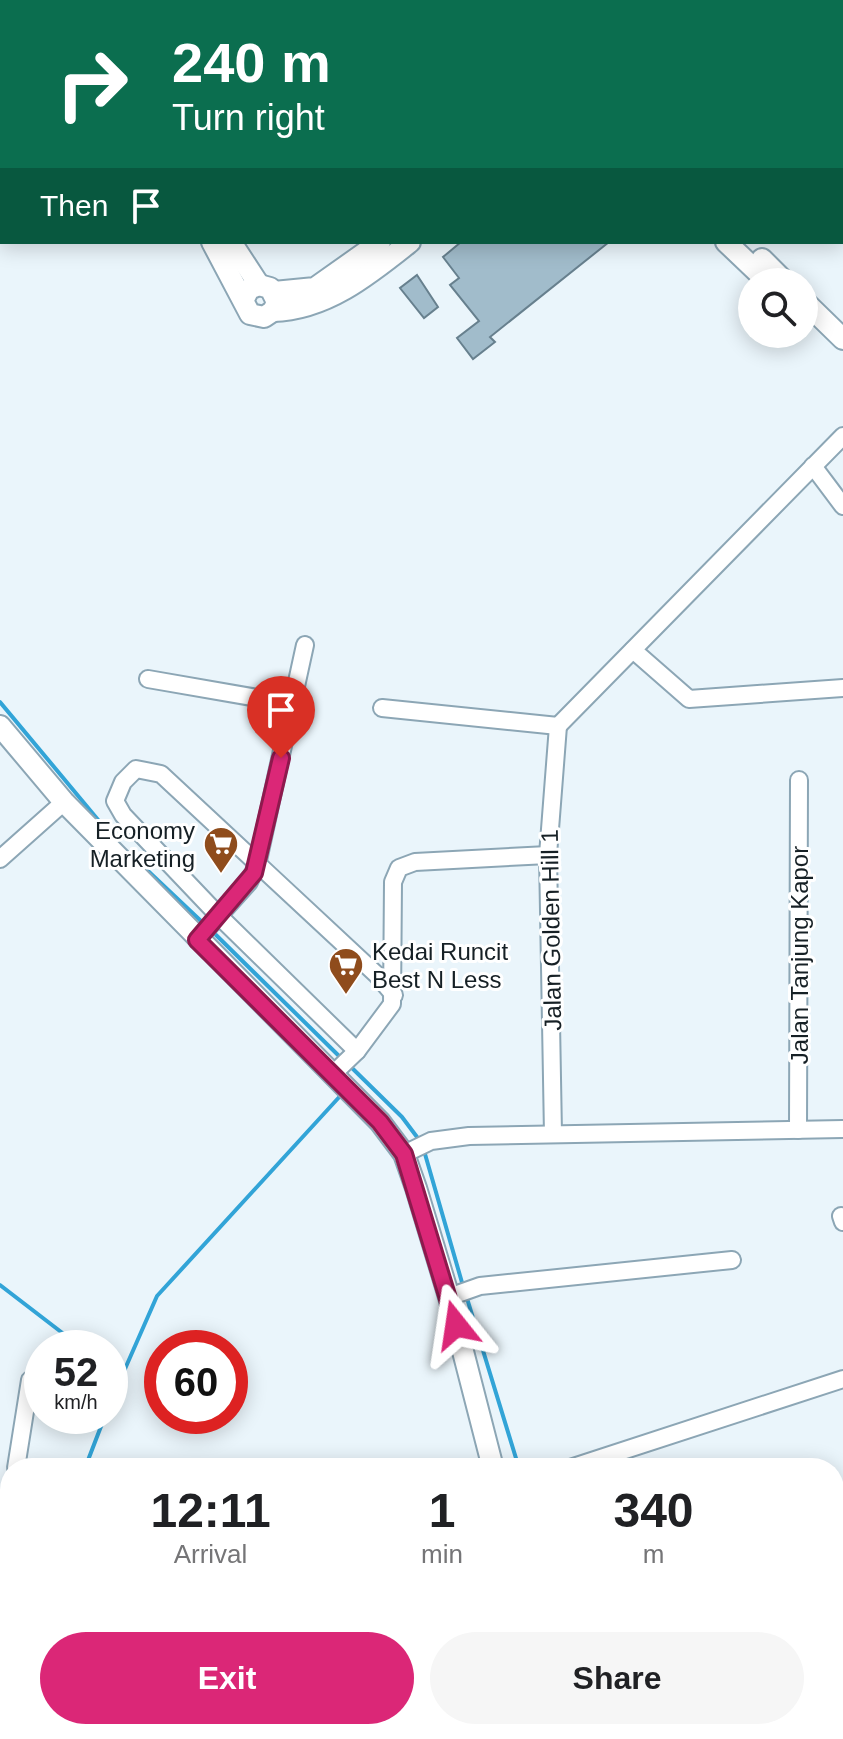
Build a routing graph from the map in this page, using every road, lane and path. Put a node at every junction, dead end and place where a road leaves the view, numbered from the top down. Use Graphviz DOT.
graph roads {
  1 [pos="214,244"];
  2 [pos="232,244"];
  3 [pos="377,244"];
  4 [pos="407,244"];
  5 [pos="728,244"];
  6 [pos="746,244"];
  7 [pos="753,268"];
  8 [pos="771,268"];
  9 [pos="263,297"];
  10 [pos="818,315"];
  11 [pos="818,330"];
  12 [pos="843,339"];
  13 [pos="843,354"];
  14 [pos="843,436"];
  15 [pos="813,466"];
  16 [pos="843,506"];
  17 [pos="305,645"];
  18 [pos="633,650"];
  19 [pos="148,679"];
  20 [pos="843,688"];
  21 [pos="292,704"];
  22 [pos="382,708"];
  23 [pos="0,726"];
  24 [pos="558,726"];
  25 [pos="799,780"];
  26 [pos="64,802"];
  27 [pos="548,855"];
  28 [pos="0,859"];
  29 [pos="257,865"];
  30 [pos="219,916"];
  31 [pos="197,940"];
  32 [pos="394,995"];
  33 [pos="357,1051"];
  34 [pos="332,1075"];
  35 [pos="843,1129"];
  36 [pos="798,1130"];
  37 [pos="553,1134"];
  38 [pos="404,1154"];
  39 [pos="732,1260"];
  40 [pos="454,1295"];
  41 [pos="843,1379"];
  42 [pos="24,1418"];
  43 [pos="18,1458"];
  44 [pos="491,1458"];
  45 [pos="601,1458"];
  1 -- 9 [label="main road"];
  2 -- 9 [label="main road"];
  3 -- 9 [label="main road"];
  4 -- 9 [label="main road"];
  5 -- 7 [label="main road"];
  6 -- 8 [label="main road"];
  10 -- 12 [label="main road"];
  11 -- 13 [label="main road"];
  14 -- 15 [label="street"];
  15 -- 16 [label="street"];
  15 -- 18 [label="street"];
  17 -- 21 [label="street"];
  18 -- 20 [label="street"];
  18 -- 24 [label="street"];
  19 -- 21 [label="street"];
  21 -- 29 [label="street"];
  22 -- 24 [label="street"];
  23 -- 26 [label="main road"];
  24 -- 27 [label="street, Jalan Golden Hill 1"];
  25 -- 36 [label="street, Jalan Tanjung Kapor"];
  26 -- 28 [label="street"];
  26 -- 31 [label="main road"];
  27 -- 32 [label="street"];
  27 -- 37 [label="street, Jalan Golden Hill 1"];
  29 -- 30 [label="street"];
  29 -- 30 [label="street"];
  29 -- 32 [label="street"];
  30 -- 31 [label="street"];
  30 -- 33 [label="street"];
  31 -- 34 [label="main road"];
  32 -- 33 [label="street"];
  33 -- 34 [label="street"];
  34 -- 38 [label="main road"];
  35 -- 36 [label="street"];
  36 -- 37 [label="street"];
  37 -- 38 [label="street"];
  38 -- 40 [label="main road"];
  39 -- 40 [label="street"];
  40 -- 44 [label="main road"];
  41 -- 45 [label="street"];
  42 -- 43 [label="street"];
}
